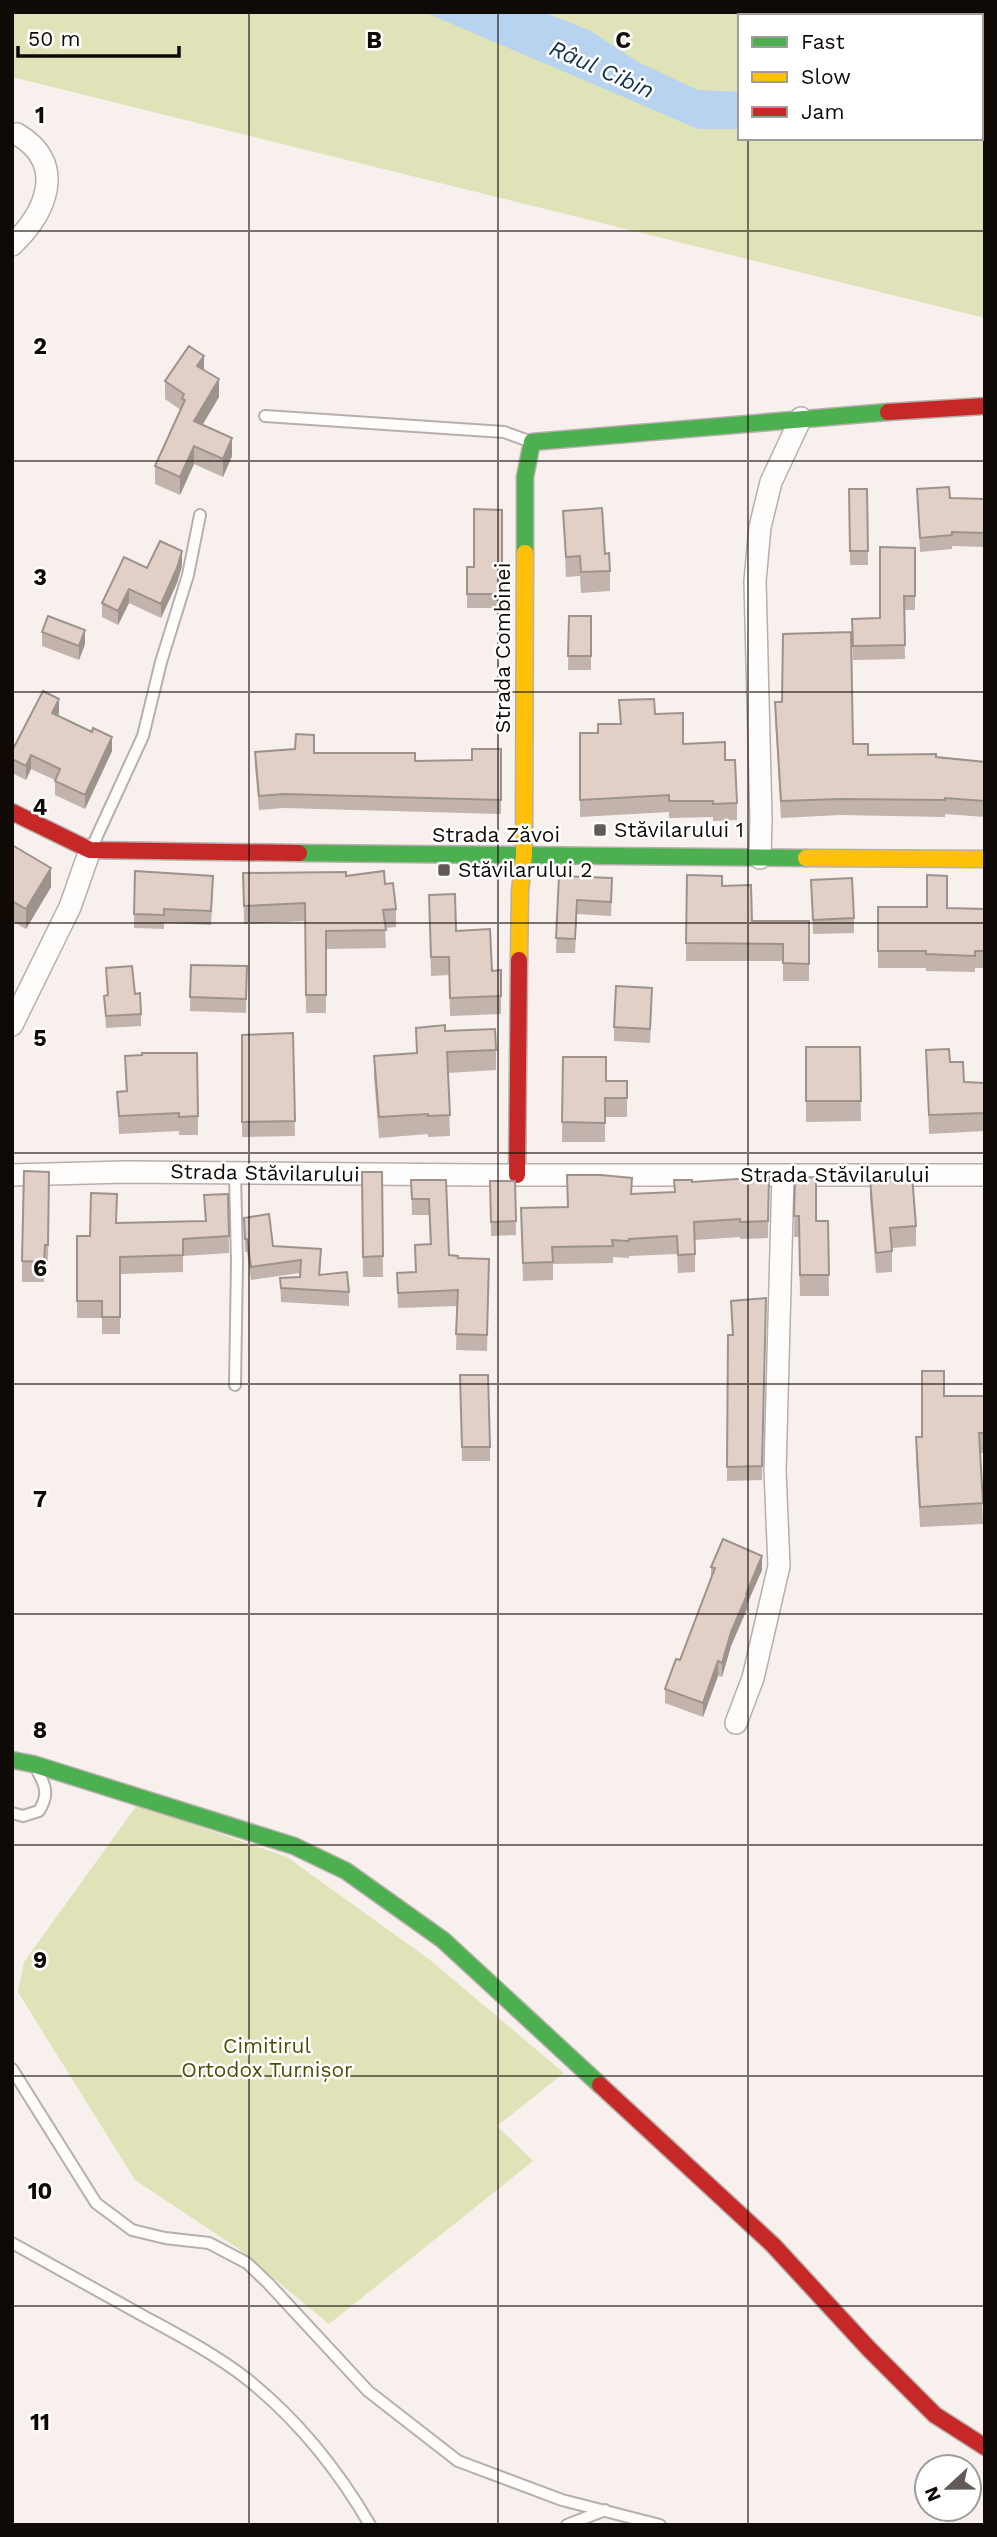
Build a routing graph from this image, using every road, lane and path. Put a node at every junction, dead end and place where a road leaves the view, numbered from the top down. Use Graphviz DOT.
graph roads {
  1 [pos="17,134"];
  2 [pos="12,245"];
  3 [pos="985,406"];
  4 [pos="265,416"];
  5 [pos="802,418"];
  6 [pos="532,442"];
  7 [pos="200,515"];
  8 [pos="12,812"];
  9 [pos="90,850"];
  10 [pos="524,855"];
  11 [pos="760,858"];
  12 [pos="985,859"];
  13 [pos="12,1026"];
  14 [pos="235,1173"];
  15 [pos="12,1175"];
  16 [pos="517,1175"];
  17 [pos="783,1175"];
  18 [pos="985,1175"];
  19 [pos="235,1385"];
  20 [pos="736,1723"];
  21 [pos="12,1760"];
  22 [pos="33,1764"];
  23 [pos="12,1813"];
  24 [pos="12,2069"];
  25 [pos="12,2243"];
  26 [pos="985,2447"];
  27 [pos="605,2510"];
  28 [pos="370,2525"];
  29 [pos="567,2525"];
  30 [pos="660,2525"];
  1 -- 2 [label="street"];
  3 -- 5 [label="street"];
  4 -- 6 [label="lane"];
  5 -- 6 [label="street"];
  5 -- 11 [label="street"];
  6 -- 10 [label="street, Strada Combinei"];
  7 -- 9 [label="lane"];
  8 -- 9 [label="street"];
  9 -- 10 [label="street, Strada Zăvoi"];
  9 -- 13 [label="street"];
  10 -- 11 [label="street, Strada Zăvoi"];
  10 -- 16 [label="street"];
  11 -- 12 [label="street, Strada Zăvoi"];
  14 -- 15 [label="street, Strada Stăvilarului"];
  14 -- 16 [label="street, Strada Stăvilarului"];
  14 -- 19 [label="lane"];
  16 -- 17 [label="street, Strada Stăvilarului"];
  17 -- 18 [label="street, Strada Stăvilarului"];
  17 -- 20 [label="street"];
  21 -- 22 [label="street"];
  22 -- 23 [label="lane"];
  22 -- 26 [label="street"];
  24 -- 27 [label="lane"];
  25 -- 28 [label="lane"];
  27 -- 29 [label="lane"];
  27 -- 30 [label="lane"];
}
